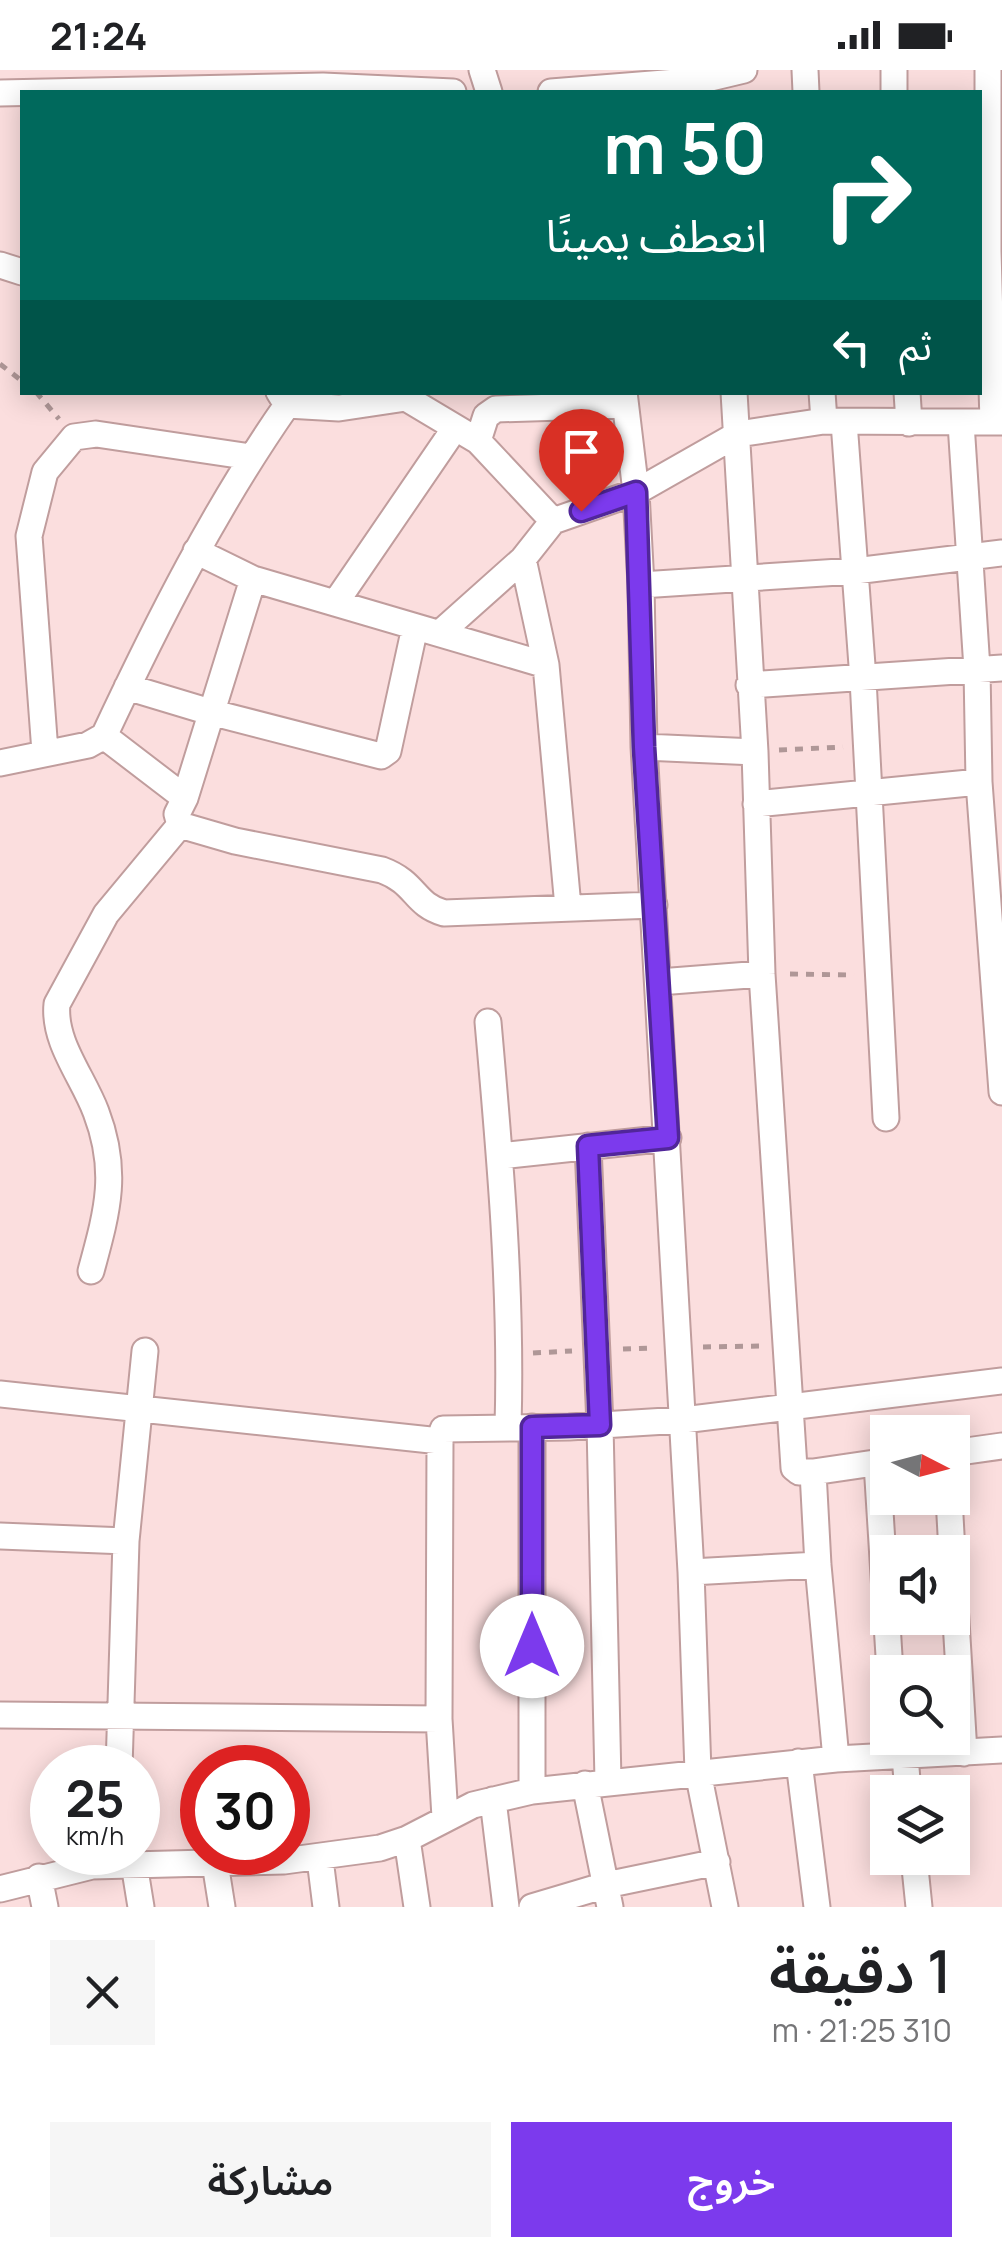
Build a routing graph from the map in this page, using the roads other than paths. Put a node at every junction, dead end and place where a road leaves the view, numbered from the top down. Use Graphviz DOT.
graph roads {
  1 [pos="744,70"];
  2 [pos="988,70"];
  3 [pos="702,81"];
  4 [pos="196,83"];
  5 [pos="59,90"];
  6 [pos="389,90"];
  7 [pos="595,90"];
  8 [pos="406,395"];
  9 [pos="734,395"];
  10 [pos="823,395"];
  11 [pos="907,395"];
  12 [pos="624,398"];
  13 [pos="283,399"];
  14 [pos="834,422"];
  15 [pos="998,422"];
  16 [pos="909,423"];
  17 [pos="960,423"];
  18 [pos="454,428"];
  19 [pos="738,434"];
  20 [pos="478,441"];
  21 [pos="251,457"];
  22 [pos="636,492"];
  23 [pos="554,521"];
  24 [pos="196,551"];
  25 [pos="1002,553"];
  26 [pos="969,556"];
  27 [pos="523,559"];
  28 [pos="855,571"];
  29 [pos="253,578"];
  30 [pos="743,580"];
  31 [pos="641,585"];
  32 [pos="336,602"];
  33 [pos="414,628"];
  34 [pos="440,634"];
  35 [pos="546,665"];
  36 [pos="990,668"];
  37 [pos="864,679"];
  38 [pos="749,685"];
  39 [pos="127,687"];
  40 [pos="210,712"];
  41 [pos="104,736"];
  42 [pos="644,747"];
  43 [pos="44,752"];
  44 [pos="755,752"];
  45 [pos="0,763"];
  46 [pos="979,782"];
  47 [pos="870,792"];
  48 [pos="184,798"];
  49 [pos="756,804"];
  50 [pos="180,826"];
  51 [pos="654,906"];
  52 [pos="568,907"];
  53 [pos="762,974"];
  54 [pos="659,982"];
  55 [pos="998,1008"];
  56 [pos="488,1022"];
  57 [pos="1002,1092"];
  58 [pos="886,1118"];
  59 [pos="668,1138"];
  60 [pos="588,1146"];
  61 [pos="500,1156"];
  62 [pos="92,1271"];
  63 [pos="145,1351"];
  64 [pos="1002,1381"];
  65 [pos="0,1394"];
  66 [pos="788,1407"];
  67 [pos="139,1409"];
  68 [pos="683,1420"];
  69 [pos="600,1425"];
  70 [pos="520,1427"];
  71 [pos="440,1441"];
  72 [pos="1002,1446"];
  73 [pos="970,1450"];
  74 [pos="870,1464"];
  75 [pos="813,1472"];
  76 [pos="884,1515"];
  77 [pos="0,1536"];
  78 [pos="126,1541"];
  79 [pos="818,1565"];
  80 [pos="691,1572"];
  81 [pos="889,1655"];
  82 [pos="120,1714"];
  83 [pos="0,1715"];
  84 [pos="439,1719"];
  85 [pos="119,1745"];
  86 [pos="1002,1750"];
  87 [pos="970,1753"];
  88 [pos="870,1754"];
  89 [pos="836,1759"];
  90 [pos="799,1762"];
  91 [pos="698,1772"];
  92 [pos="597,1782"];
  93 [pos="532,1791"];
  94 [pos="493,1800"];
  95 [pos="444,1817"];
  96 [pos="407,1839"];
  97 [pos="310,1858"];
  98 [pos="320,1858"];
  99 [pos="717,1862"];
  100 [pos="46,1875"];
  101 [pos="129,1875"];
  102 [pos="216,1875"];
  103 [pos="916,1875"];
  104 [pos="39,1877"];
  105 [pos="0,1889"];
  106 [pos="608,1896"];
  107 [pos="44,1907"];
  108 [pos="141,1907"];
  109 [pos="222,1907"];
  110 [pos="326,1907"];
  111 [pos="416,1907"];
  112 [pos="506,1907"];
  113 [pos="532,1907"];
  114 [pos="725,1907"];
  115 [pos="816,1907"];
  116 [pos="919,1907"];
  1 -- 3 [label="street"];
  2 -- 15 [label="street"];
  3 -- 7 [label="street"];
  4 -- 5 [label="street"];
  4 -- 6 [label="street"];
  8 -- 13 [label="street"];
  8 -- 18 [label="street"];
  9 -- 19 [label="street"];
  10 -- 14 [label="street"];
  11 -- 16 [label="street"];
  12 -- 20 [label="street"];
  12 -- 22 [label="street"];
  13 -- 21 [label="street"];
  14 -- 16 [label="street"];
  14 -- 19 [label="street"];
  14 -- 28 [label="street"];
  15 -- 17 [label="street"];
  16 -- 17 [label="street"];
  17 -- 26 [label="street"];
  18 -- 20 [label="street"];
  18 -- 32 [label="street"];
  19 -- 22 [label="street"];
  19 -- 30 [label="street"];
  20 -- 23 [label="street"];
  21 -- 24 [label="street"];
  21 -- 43 [label="street"];
  22 -- 23 [label="street"];
  22 -- 31 [label="street"];
  23 -- 27 [label="street"];
  24 -- 29 [label="street"];
  24 -- 39 [label="street"];
  25 -- 26 [label="street"];
  26 -- 28 [label="street"];
  26 -- 36 [label="street"];
  27 -- 34 [label="street"];
  27 -- 35 [label="street"];
  28 -- 30 [label="street"];
  28 -- 37 [label="street"];
  29 -- 32 [label="street"];
  29 -- 40 [label="street"];
  30 -- 31 [label="street"];
  30 -- 38 [label="street"];
  31 -- 42 [label="street"];
  32 -- 33 [label="street"];
  33 -- 34 [label="street"];
  33 -- 40 [label="street"];
  34 -- 35 [label="street"];
  35 -- 52 [label="street"];
  36 -- 37 [label="street"];
  36 -- 46 [label="street"];
  37 -- 38 [label="street"];
  37 -- 47 [label="street"];
  38 -- 44 [label="street"];
  39 -- 40 [label="street"];
  39 -- 41 [label="street"];
  40 -- 48 [label="street"];
  41 -- 43 [label="street"];
  41 -- 48 [label="street"];
  42 -- 44 [label="street"];
  42 -- 51 [label="street"];
  43 -- 45 [label="street"];
  44 -- 49 [label="street"];
  46 -- 47 [label="street"];
  46 -- 55 [label="street"];
  47 -- 49 [label="street"];
  47 -- 58 [label="street"];
  48 -- 50 [label="street"];
  49 -- 53 [label="street"];
  50 -- 52 [label="street"];
  50 -- 62 [label="street"];
  51 -- 52 [label="street"];
  51 -- 54 [label="street"];
  53 -- 54 [label="street"];
  53 -- 66 [label="street"];
  54 -- 59 [label="street"];
  55 -- 57 [label="street"];
  56 -- 61 [label="street"];
  59 -- 60 [label="street"];
  59 -- 68 [label="street"];
  60 -- 61 [label="street"];
  60 -- 69 [label="street"];
  61 -- 70 [label="street"];
  63 -- 67 [label="street"];
  64 -- 66 [label="street"];
  65 -- 67 [label="street"];
  66 -- 68 [label="street"];
  66 -- 75 [label="street"];
  67 -- 71 [label="street"];
  67 -- 78 [label="street"];
  68 -- 69 [label="street"];
  68 -- 80 [label="street"];
  69 -- 70 [label="street"];
  69 -- 92 [label="street"];
  70 -- 71 [label="street"];
  70 -- 93 [label="street"];
  71 -- 84 [label="street"];
  72 -- 73 [label="street"];
  74 -- 75 [label="street"];
  75 -- 79 [label="street"];
  76 -- 81 [label="street"];
  77 -- 78 [label="street"];
  78 -- 82 [label="street"];
  79 -- 80 [label="street"];
  79 -- 89 [label="street"];
  80 -- 91 [label="street"];
  82 -- 83 [label="street"];
  82 -- 84 [label="street"];
  82 -- 85 [label="street"];
  84 -- 95 [label="street"];
  86 -- 87 [label="street"];
  88 -- 89 [label="street"];
  89 -- 90 [label="street"];
  90 -- 91 [label="street"];
  90 -- 115 [label="street"];
  91 -- 92 [label="street"];
  91 -- 99 [label="street"];
  92 -- 93 [label="street"];
  92 -- 106 [label="street"];
  93 -- 94 [label="street"];
  94 -- 95 [label="street"];
  94 -- 112 [label="street"];
  95 -- 96 [label="street"];
  96 -- 98 [label="street"];
  96 -- 111 [label="street"];
  97 -- 98 [label="street"];
  98 -- 110 [label="street"];
  99 -- 106 [label="street"];
  99 -- 114 [label="street"];
  100 -- 104 [label="street"];
  101 -- 108 [label="street"];
  102 -- 109 [label="street"];
  103 -- 116 [label="street"];
  104 -- 105 [label="street"];
  104 -- 107 [label="street"];
  106 -- 113 [label="street"];
}
